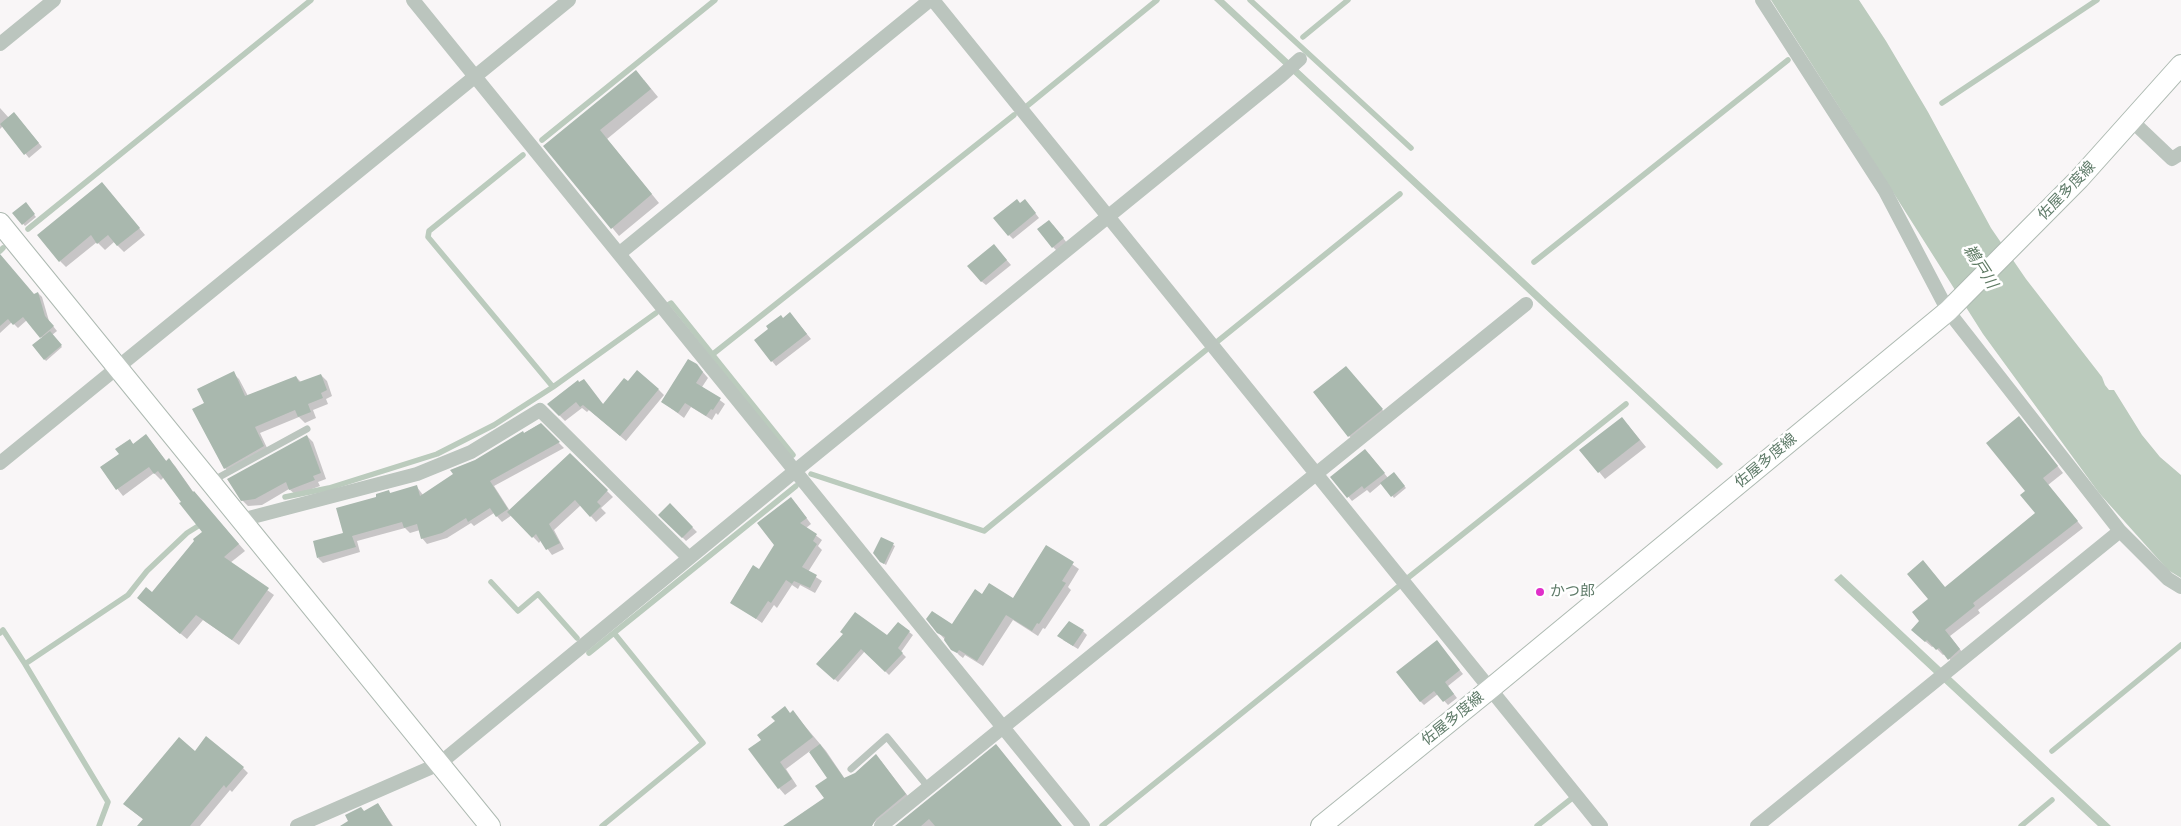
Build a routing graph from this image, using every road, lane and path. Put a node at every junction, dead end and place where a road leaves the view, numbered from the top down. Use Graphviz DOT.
graph roads {
  1 [pos="54,0"];
  2 [pos="413,0"];
  3 [pos="569,0"];
  4 [pos="931,0"];
  5 [pos="1762,0"];
  6 [pos="0,44"];
  7 [pos="1300,59"];
  8 [pos="2181,65"];
  9 [pos="474,76"];
  10 [pos="2132,121"];
  11 [pos="2181,153"];
  12 [pos="1109,217"];
  13 [pos="0,223"];
  14 [pos="620,253"];
  15 [pos="1526,304"];
  16 [pos="1951,307"];
  17 [pos="118,368"];
  18 [pos="307,429"];
  19 [pos="0,463"];
  20 [pos="795,471"];
  21 [pos="1316,476"];
  22 [pos="210,482"];
  23 [pos="241,520"];
  24 [pos="2120,531"];
  25 [pos="689,558"];
  26 [pos="2181,587"];
  27 [pos="1490,689"];
  28 [pos="1003,728"];
  29 [pos="439,764"];
  30 [pos="851,769"];
  31 [pos="929,788"];
  32 [pos="297,826"];
  33 [pos="490,826"];
  34 [pos="881,826"];
  35 [pos="1083,826"];
  36 [pos="1321,826"];
  37 [pos="1601,826"];
  38 [pos="1757,826"];
  1 -- 6 [label="street"];
  2 -- 9 [label="street"];
  3 -- 9 [label="street"];
  4 -- 12 [label="street"];
  4 -- 14 [label="street"];
  5 -- 16 [label="street"];
  7 -- 12 [label="street"];
  8 -- 10 [label="main road, 佐屋多度線"];
  9 -- 14 [label="street"];
  9 -- 17 [label="street"];
  10 -- 11 [label="street"];
  10 -- 16 [label="main road, 佐屋多度線"];
  12 -- 20 [label="street"];
  12 -- 21 [label="street"];
  13 -- 17 [label="main road"];
  14 -- 20 [label="street"];
  15 -- 21 [label="street"];
  16 -- 24 [label="street"];
  16 -- 27 [label="main road, 佐屋多度線"];
  17 -- 19 [label="street"];
  17 -- 22 [label="main road"];
  18 -- 22 [label="lane"];
  20 -- 25 [label="street"];
  20 -- 28 [label="street"];
  21 -- 27 [label="street"];
  21 -- 28 [label="street"];
  22 -- 23 [label="main road"];
  23 -- 25 [label="street"];
  23 -- 29 [label="main road"];
  24 -- 26 [label="street"];
  24 -- 38 [label="street"];
  25 -- 29 [label="street"];
  27 -- 36 [label="main road, 佐屋多度線"];
  27 -- 37 [label="street"];
  28 -- 31 [label="street"];
  28 -- 35 [label="street"];
  29 -- 32 [label="street"];
  29 -- 33 [label="main road"];
  30 -- 31 [label="lane"];
  31 -- 34 [label="street"];
}
